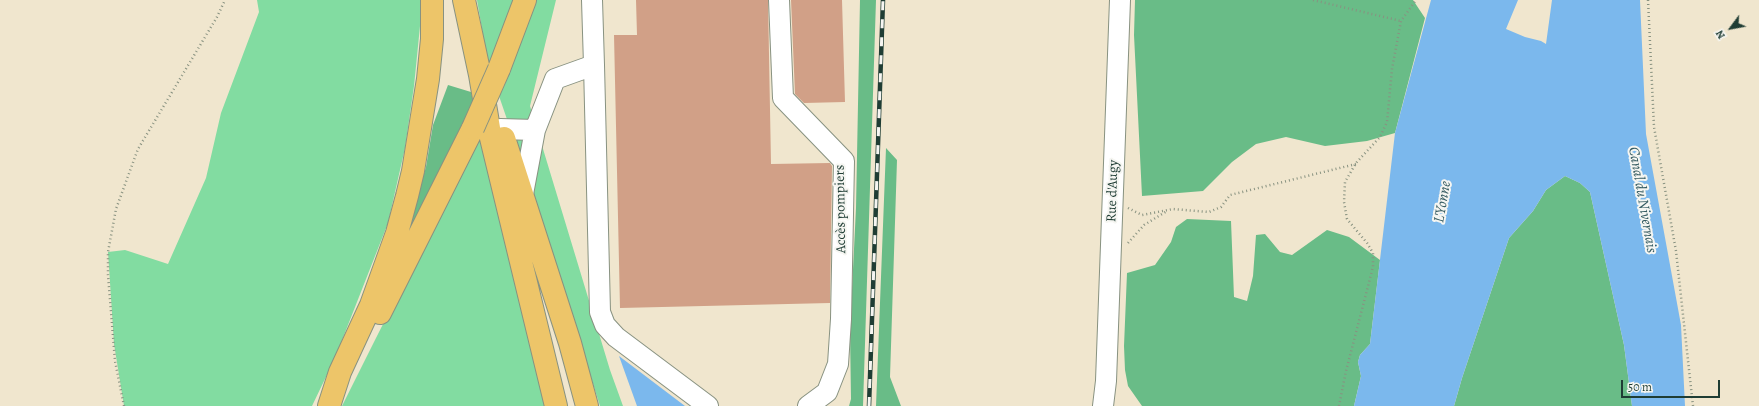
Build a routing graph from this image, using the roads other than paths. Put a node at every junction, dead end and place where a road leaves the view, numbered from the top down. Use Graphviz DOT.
graph roads {
  1 [pos="432,0"];
  2 [pos="464,0"];
  3 [pos="525,0"];
  4 [pos="592,0"];
  5 [pos="779,0"];
  6 [pos="1120,0"];
  7 [pos="594,65"];
  8 [pos="489,72"];
  9 [pos="500,129"];
  10 [pos="535,130"];
  11 [pos="523,194"];
  12 [pos="1106,381"];
  13 [pos="330,406"];
  14 [pos="556,406"];
  15 [pos="587,406"];
  16 [pos="708,406"];
  17 [pos="808,406"];
  18 [pos="1103,406"];
  19 [pos="1112,406"];
  1 -- 13 [label="main road"];
  2 -- 8 [label="main road"];
  3 -- 8 [label="main road"];
  4 -- 7 [label="street"];
  5 -- 17 [label="street, Accès pompiers"];
  6 -- 12 [label="street, Rue d'Augy"];
  7 -- 10 [label="street"];
  7 -- 16 [label="street"];
  8 -- 9 [label="main road"];
  8 -- 13 [label="main road, bridge"];
  8 -- 14 [label="main road"];
  9 -- 10 [label="street"];
  9 -- 11 [label="main road"];
  10 -- 11 [label="street"];
  11 -- 15 [label="main road"];
  12 -- 18 [label="street, Rue d'Augy"];
  12 -- 19 [label="street, Rue d'Augy"];
}
